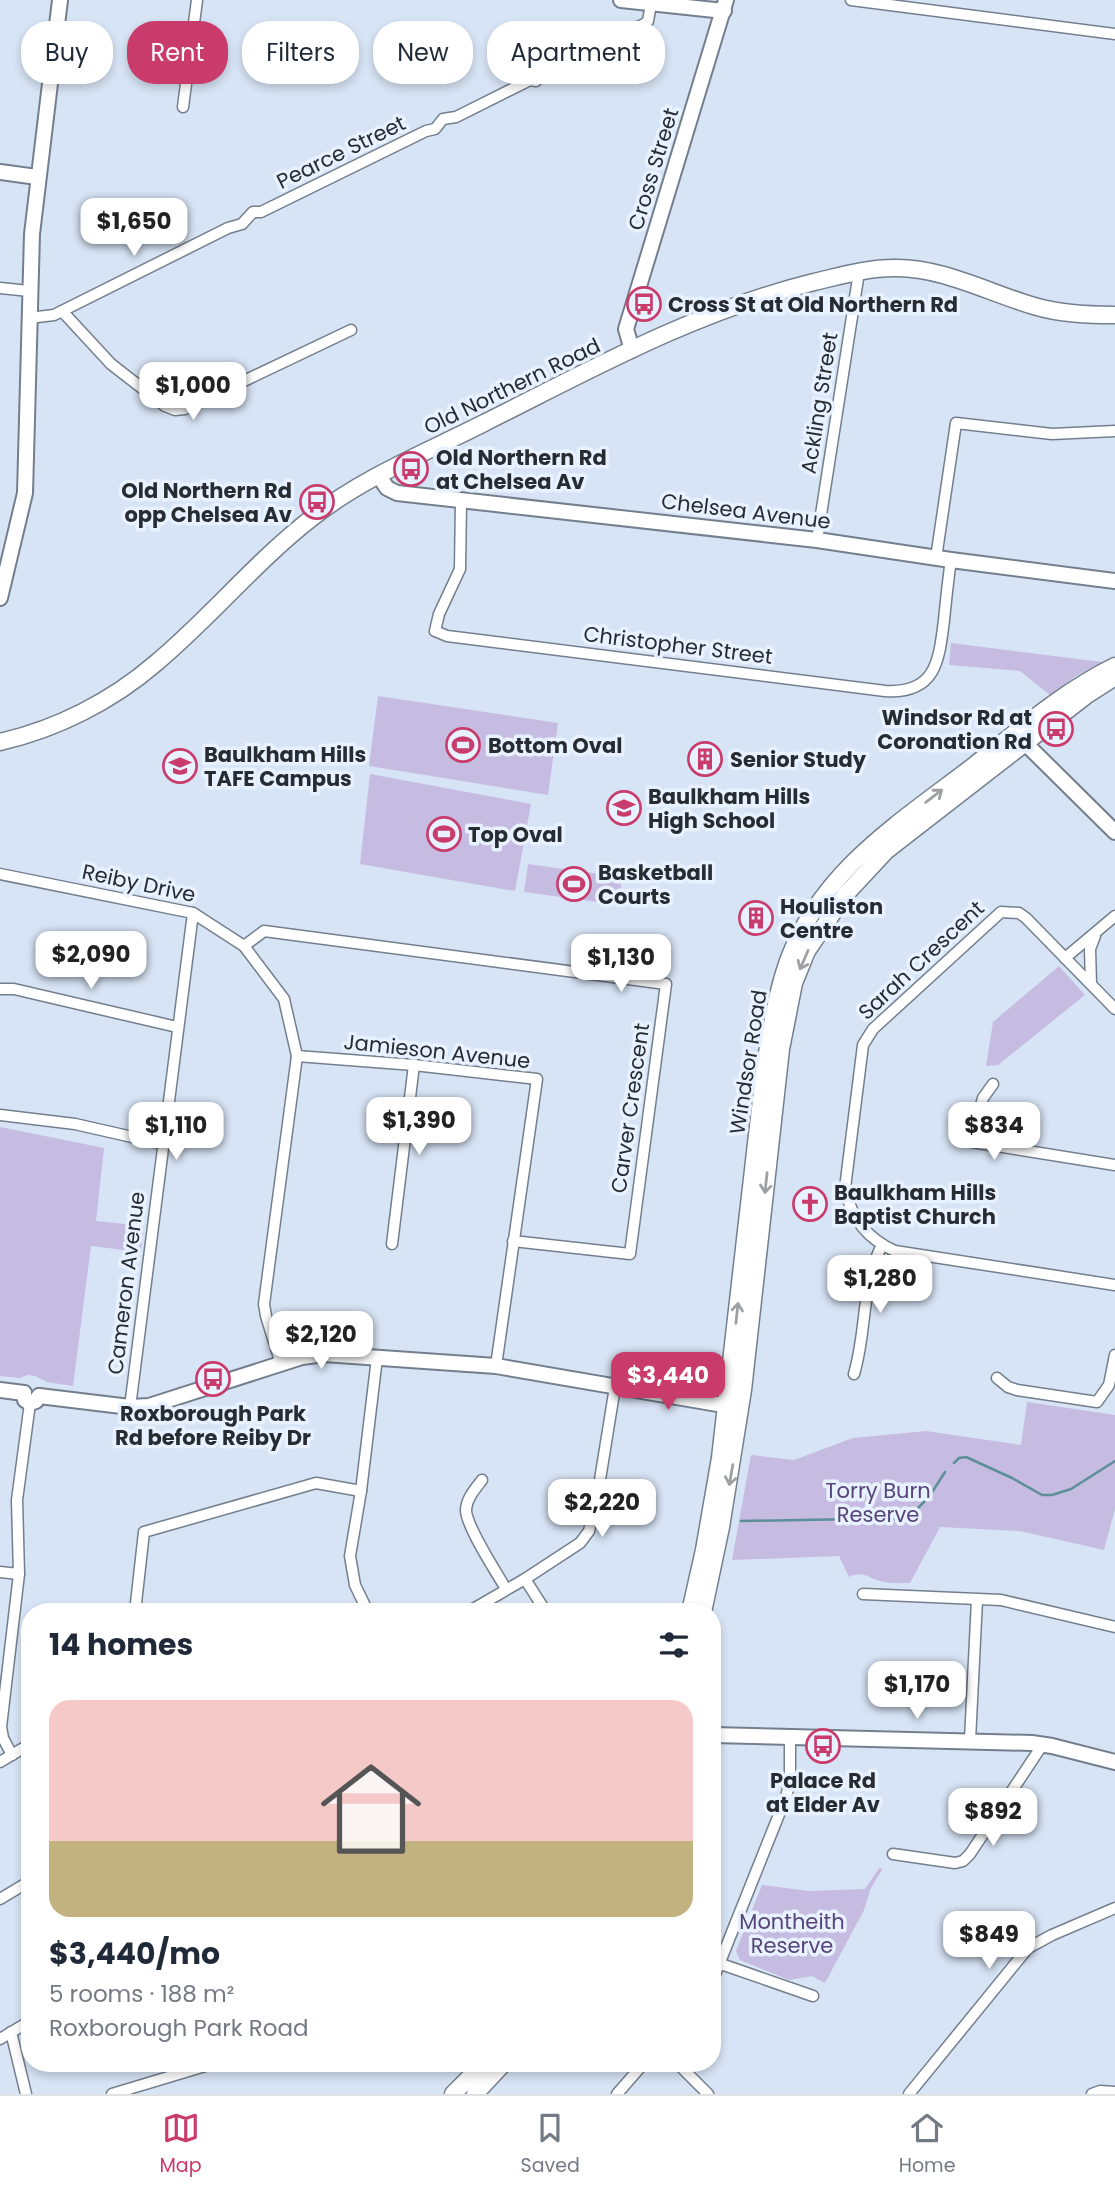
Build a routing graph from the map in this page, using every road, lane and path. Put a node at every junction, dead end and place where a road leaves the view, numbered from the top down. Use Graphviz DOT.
graph roads {
  1 [pos="60,0"];
  2 [pos="197,0"];
  3 [pos="621,0"];
  4 [pos="851,0"];
  5 [pos="971,0"];
  6 [pos="650,4"];
  7 [pos="725,6"];
  8 [pos="969,13"];
  9 [pos="1115,34"];
  10 [pos="183,107"];
  11 [pos="0,172"];
  12 [pos="37,177"];
  13 [pos="859,272"];
  14 [pos="0,288"];
  15 [pos="29,291"];
  16 [pos="62,311"];
  17 [pos="1115,315"];
  18 [pos="29,318"];
  19 [pos="351,330"];
  20 [pos="632,350"];
  21 [pos="1115,431"];
  22 [pos="379,476"];
  23 [pos="461,501"];
  24 [pos="817,540"];
  25 [pos="943,559"];
  26 [pos="1115,581"];
  27 [pos="0,598"];
  28 [pos="1115,666"];
  29 [pos="1115,677"];
  30 [pos="1021,738"];
  31 [pos="0,742"];
  32 [pos="1115,832"];
  33 [pos="0,874"];
  34 [pos="193,913"];
  35 [pos="1115,916"];
  36 [pos="1097,932"];
  37 [pos="244,946"];
  38 [pos="1065,958"];
  39 [pos="1091,984"];
  40 [pos="0,989"];
  41 [pos="1115,1009"];
  42 [pos="177,1027"];
  43 [pos="297,1056"];
  44 [pos="414,1065"];
  45 [pos="993,1084"];
  46 [pos="0,1115"];
  47 [pos="163,1144"];
  48 [pos="1115,1165"];
  49 [pos="513,1241"];
  50 [pos="392,1244"];
  51 [pos="882,1245"];
  52 [pos="1115,1285"];
  53 [pos="1115,1355"];
  54 [pos="377,1358"];
  55 [pos="281,1364"];
  56 [pos="496,1366"];
  57 [pos="854,1374"];
  58 [pos="997,1378"];
  59 [pos="615,1387"];
  60 [pos="0,1391"];
  61 [pos="31,1397"];
  62 [pos="733,1406"];
  63 [pos="130,1407"];
  64 [pos="482,1480"];
  65 [pos="361,1491"];
  66 [pos="0,1572"];
  67 [pos="19,1574"];
  68 [pos="525,1579"];
  69 [pos="506,1589"];
  70 [pos="863,1594"];
  71 [pos="977,1600"];
  72 [pos="136,1603"];
  73 [pos="364,1603"];
  74 [pos="483,1603"];
  75 [pos="540,1603"];
  76 [pos="692,1603"];
  77 [pos="705,1603"];
  78 [pos="1115,1627"];
  79 [pos="721,1735"];
  80 [pos="790,1737"];
  81 [pos="970,1740"];
  82 [pos="1043,1744"];
  83 [pos="21,1750"];
  84 [pos="12,1755"];
  85 [pos="0,1762"];
  86 [pos="1115,1762"];
  87 [pos="893,1854"];
  88 [pos="21,1886"];
  89 [pos="0,1899"];
  90 [pos="1115,1908"];
  91 [pos="721,1964"];
  92 [pos="813,1996"];
  93 [pos="21,2026"];
  94 [pos="11,2032"];
  95 [pos="0,2039"];
  96 [pos="185,2072"];
  97 [pos="475,2072"];
  98 [pos="496,2072"];
  99 [pos="636,2072"];
  100 [pos="686,2072"];
  101 [pos="1115,2092"];
  102 [pos="26,2094"];
  103 [pos="112,2094"];
  104 [pos="453,2094"];
  105 [pos="475,2094"];
  106 [pos="617,2094"];
  107 [pos="708,2094"];
  108 [pos="909,2094"];
  109 [pos="1092,2094"];
  1 -- 12 [label="street"];
  2 -- 10 [label="street"];
  3 -- 6 [label="street"];
  4 -- 8 [label="street"];
  5 -- 8 [label="street"];
  6 -- 7 [label="street"];
  6 -- 16 [label="street, Pearce Street"];
  7 -- 20 [label="street, Cross Street"];
  8 -- 9 [label="street"];
  11 -- 12 [label="street"];
  12 -- 15 [label="street"];
  13 -- 17 [label="main road, Old Northern Road"];
  13 -- 20 [label="main road, Old Northern Road"];
  13 -- 24 [label="street, Ackling Street"];
  14 -- 15 [label="street"];
  15 -- 18 [label="street"];
  16 -- 18 [label="street, Pearce Street"];
  16 -- 19 [label="street"];
  18 -- 27 [label="street"];
  20 -- 22 [label="main road, Old Northern Road"];
  21 -- 25 [label="street"];
  22 -- 23 [label="street, Chelsea Avenue"];
  22 -- 31 [label="main road, Old Northern Road"];
  23 -- 24 [label="street, Chelsea Avenue"];
  23 -- 25 [label="street, Christopher Street"];
  24 -- 25 [label="street, Chelsea Avenue"];
  25 -- 26 [label="street, Chelsea Avenue"];
  28 -- 30 [label="main road, Windsor Road"];
  29 -- 30 [label="main road, Windsor Road"];
  30 -- 32 [label="street"];
  30 -- 62 [label="main road, Windsor Road"];
  33 -- 34 [label="street, Reiby Drive"];
  34 -- 37 [label="street, Reiby Drive"];
  34 -- 42 [label="street, Cameron Avenue"];
  35 -- 36 [label="street"];
  36 -- 38 [label="street"];
  36 -- 39 [label="street"];
  37 -- 43 [label="street, Reiby Drive"];
  37 -- 49 [label="street, Carver Crescent"];
  38 -- 39 [label="street, Sarah Crescent"];
  38 -- 51 [label="street, Sarah Crescent"];
  39 -- 41 [label="street, Sarah Crescent"];
  40 -- 42 [label="street"];
  42 -- 47 [label="street, Cameron Avenue"];
  43 -- 44 [label="street, Jamieson Avenue"];
  43 -- 55 [label="street, Reiby Drive"];
  44 -- 49 [label="street, Jamieson Avenue"];
  44 -- 50 [label="street"];
  45 -- 48 [label="street"];
  46 -- 47 [label="street"];
  47 -- 63 [label="street, Cameron Avenue"];
  49 -- 56 [label="street, Jamieson Avenue"];
  51 -- 52 [label="street, Sarah Crescent"];
  51 -- 57 [label="street"];
  53 -- 58 [label="street"];
  54 -- 55 [label="street"];
  54 -- 56 [label="street"];
  54 -- 65 [label="street"];
  55 -- 63 [label="street"];
  56 -- 59 [label="street"];
  59 -- 62 [label="street"];
  59 -- 68 [label="street"];
  60 -- 61 [label="street"];
  61 -- 63 [label="street"];
  61 -- 67 [label="street"];
  62 -- 76 [label="main road, Windsor Road"];
  62 -- 77 [label="main road, Windsor Road, one-way"];
  64 -- 69 [label="street"];
  65 -- 72 [label="street"];
  65 -- 73 [label="street"];
  66 -- 67 [label="street"];
  67 -- 84 [label="street"];
  68 -- 69 [label="street"];
  68 -- 75 [label="street"];
  69 -- 74 [label="street"];
  70 -- 71 [label="street"];
  71 -- 78 [label="street"];
  71 -- 81 [label="street"];
  79 -- 80 [label="street"];
  80 -- 81 [label="street"];
  80 -- 91 [label="street"];
  81 -- 82 [label="street"];
  82 -- 86 [label="street"];
  82 -- 87 [label="street"];
  83 -- 84 [label="street"];
  84 -- 85 [label="street"];
  88 -- 89 [label="street"];
  90 -- 108 [label="street"];
  91 -- 92 [label="street"];
  93 -- 94 [label="street"];
  94 -- 95 [label="street"];
  94 -- 102 [label="street"];
  96 -- 103 [label="street"];
  97 -- 104 [label="main road"];
  98 -- 105 [label="main road"];
  99 -- 106 [label="street"];
  100 -- 107 [label="street"];
  101 -- 109 [label="street"];
}
